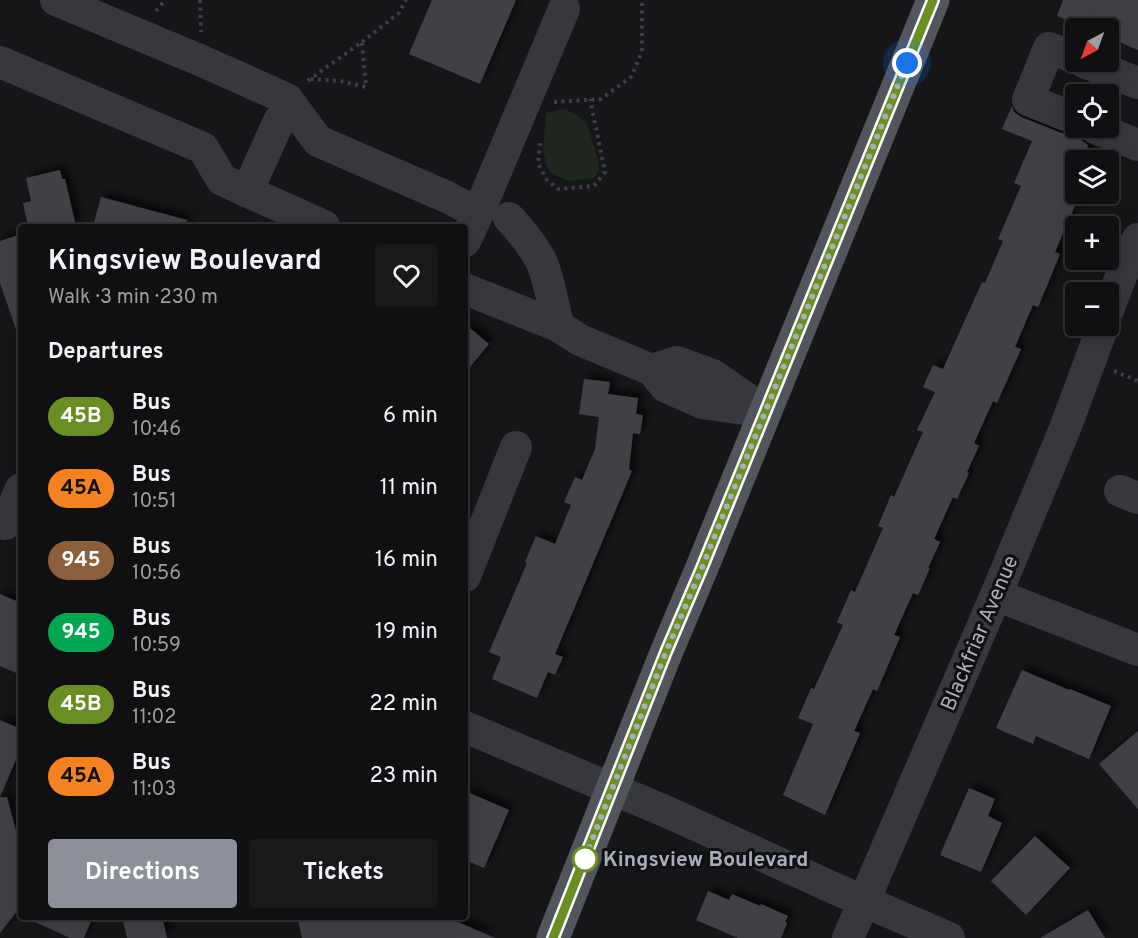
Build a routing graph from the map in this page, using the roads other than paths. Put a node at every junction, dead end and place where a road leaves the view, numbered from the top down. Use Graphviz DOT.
graph roads {
  1 [pos="56,0"];
  2 [pos="933,0"];
  3 [pos="564,9"];
  4 [pos="1065,54"];
  5 [pos="0,62"];
  6 [pos="1110,72"];
  7 [pos="1138,83"];
  8 [pos="292,100"];
  9 [pos="1065,115"];
  10 [pos="1119,137"];
  11 [pos="1138,145"];
  12 [pos="247,192"];
  13 [pos="495,214"];
  14 [pos="319,224"];
  15 [pos="468,238"];
  16 [pos="1138,239"];
  17 [pos="1119,282"];
  18 [pos="468,290"];
  19 [pos="558,326"];
  20 [pos="1099,336"];
  21 [pos="765,412"];
  22 [pos="516,447"];
  23 [pos="18,498"];
  24 [pos="9,526"];
  25 [pos="468,568"];
  26 [pos="996,595"];
  27 [pos="1138,650"];
  28 [pos="468,728"];
  29 [pos="613,789"];
  30 [pos="863,901"];
  31 [pos="553,938"];
  32 [pos="848,938"];
  33 [pos="949,938"];
  1 -- 8 [label="street"];
  2 -- 21 [label="main road"];
  3 -- 13 [label="street"];
  4 -- 9 [label="street"];
  5 -- 12 [label="street"];
  6 -- 7 [label="street"];
  8 -- 12 [label="street"];
  8 -- 13 [label="street"];
  10 -- 11 [label="street"];
  12 -- 14 [label="street"];
  13 -- 15 [label="street"];
  13 -- 19 [label="street"];
  16 -- 17 [label="street"];
  18 -- 19 [label="street"];
  19 -- 21 [label="street"];
  20 -- 26 [label="street, Blackfriar Avenue"];
  21 -- 29 [label="main road"];
  22 -- 25 [label="street"];
  23 -- 24 [label="street"];
  26 -- 27 [label="street"];
  26 -- 30 [label="street, Blackfriar Avenue"];
  28 -- 29 [label="street"];
  29 -- 30 [label="street"];
  29 -- 31 [label="main road"];
  30 -- 32 [label="street, Blackfriar Avenue"];
  30 -- 33 [label="street"];
}
